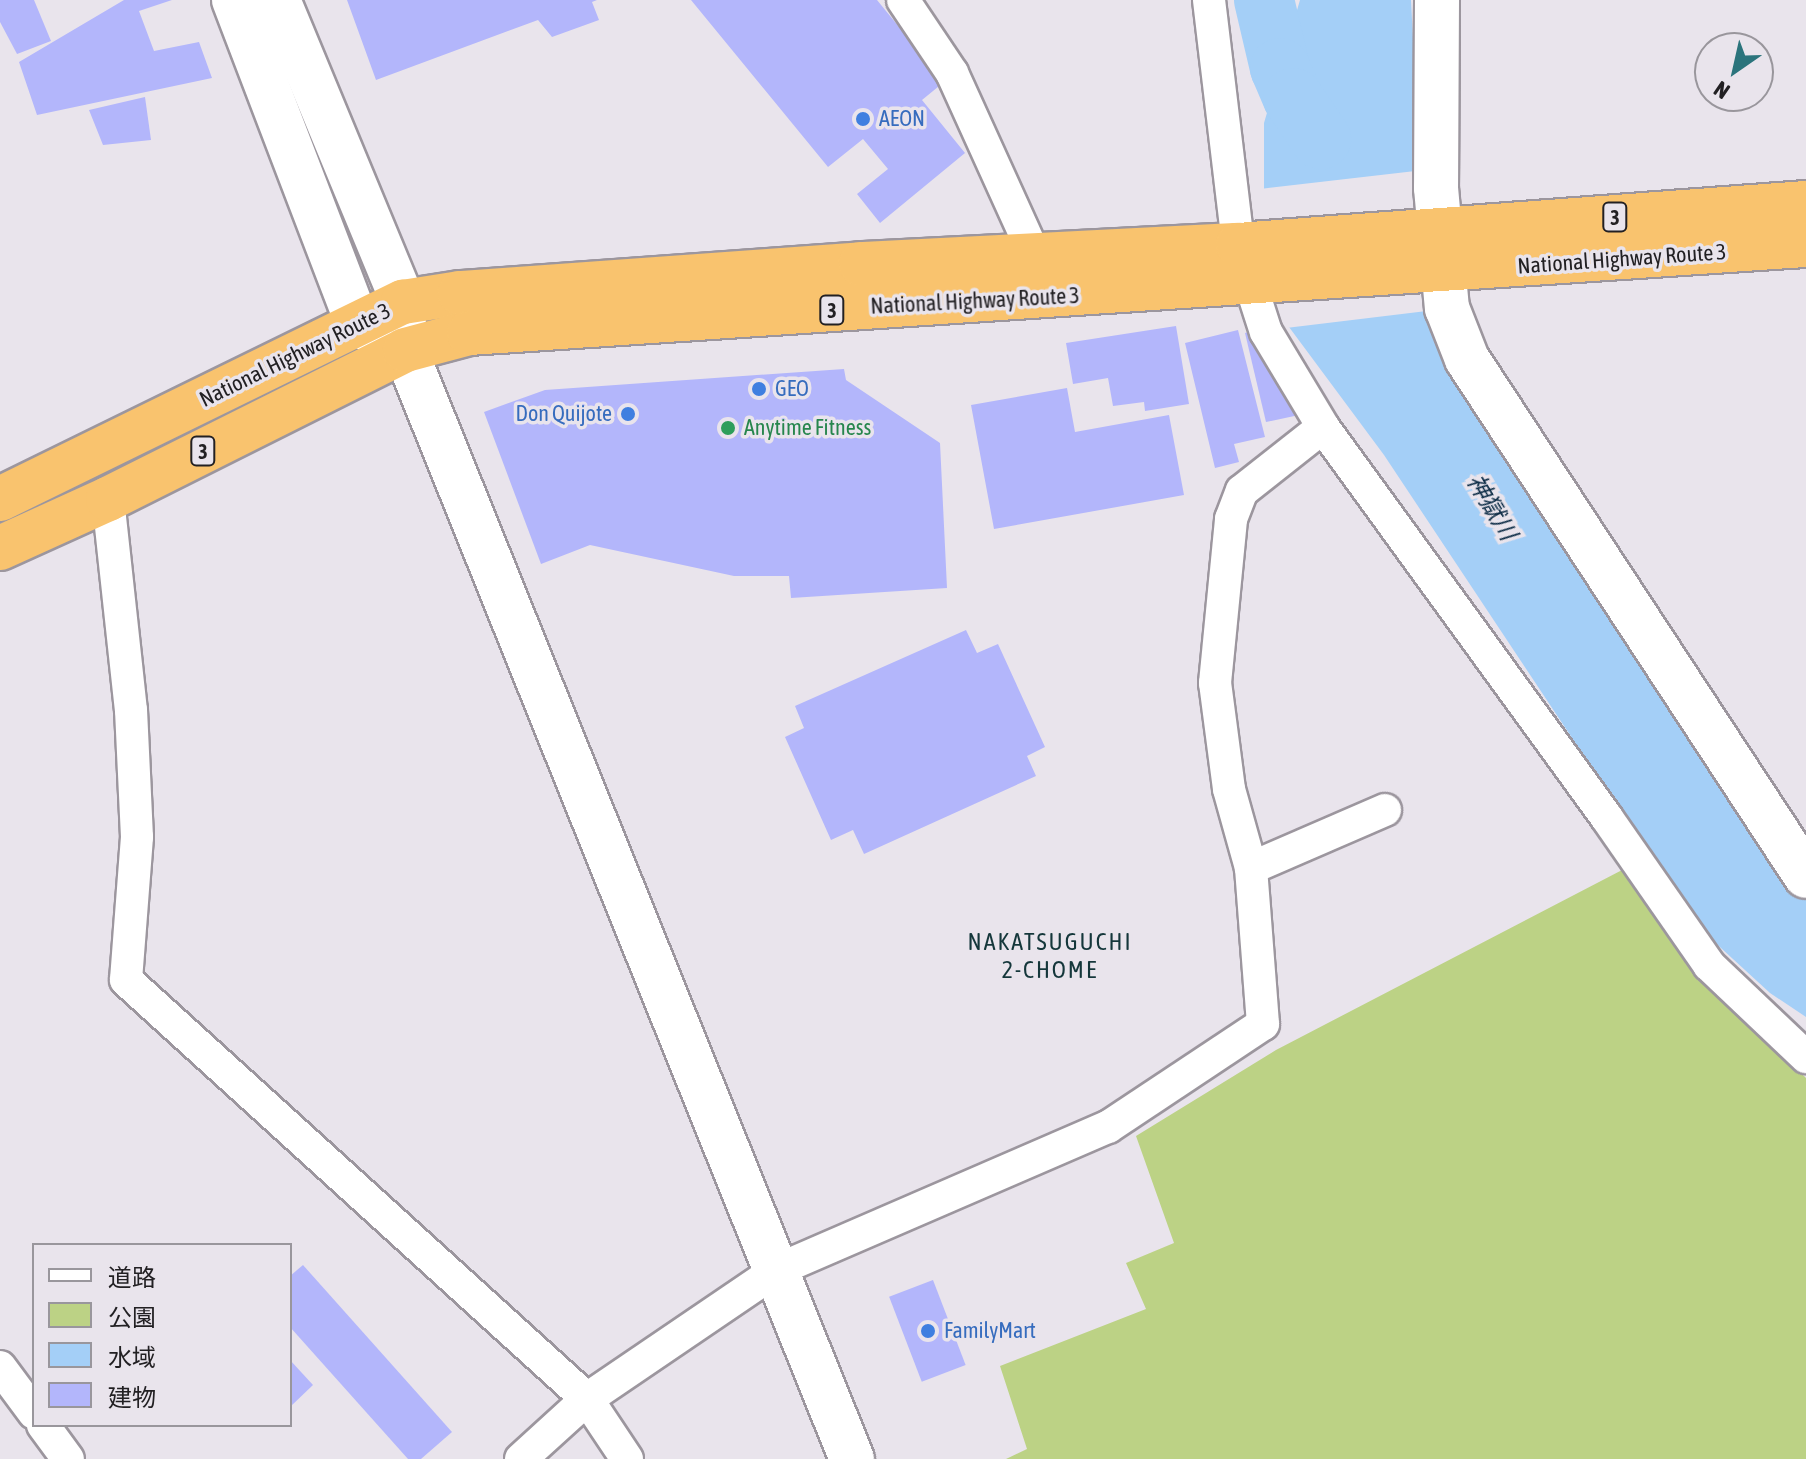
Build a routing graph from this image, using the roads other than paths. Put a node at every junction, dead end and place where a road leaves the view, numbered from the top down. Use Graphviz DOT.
graph roads {
  1 [pos="234,0"];
  2 [pos="278,0"];
  3 [pos="903,0"];
  4 [pos="1209,0"];
  5 [pos="1437,0"];
  6 [pos="1806,203"];
  7 [pos="1806,245"];
  8 [pos="1433,251"];
  9 [pos="1250,264"];
  10 [pos="1040,277"];
  11 [pos="403,302"];
  12 [pos="358,324"];
  13 [pos="405,350"];
  14 [pos="1323,427"];
  15 [pos="0,499"];
  16 [pos="108,499"];
  17 [pos="0,548"];
  18 [pos="1385,810"];
  19 [pos="1251,868"];
  20 [pos="1806,876"];
  21 [pos="1806,1057"];
  22 [pos="777,1270"];
  23 [pos="0,1367"];
  24 [pos="587,1399"];
  25 [pos="32,1410"];
  26 [pos="44,1427"];
  27 [pos="68,1459"];
  28 [pos="521,1459"];
  29 [pos="627,1459"];
  30 [pos="852,1459"];
  1 -- 12 [label="street"];
  2 -- 11 [label="street"];
  3 -- 10 [label="street"];
  4 -- 9 [label="street"];
  5 -- 8 [label="street"];
  6 -- 8 [label="highway, National Highway Route 3 / 3"];
  7 -- 8 [label="highway, National Highway Route 3 / 3"];
  8 -- 9 [label="highway, National Highway Route 3 / 3"];
  8 -- 20 [label="street"];
  9 -- 10 [label="highway, National Highway Route 3 / 3"];
  9 -- 14 [label="street"];
  10 -- 11 [label="highway, National Highway Route 3 / 3"];
  10 -- 13 [label="highway, National Highway Route 3 / 3"];
  11 -- 12 [label="highway, National Highway Route 3 / 3"];
  11 -- 13 [label="street"];
  12 -- 13 [label="street"];
  12 -- 15 [label="highway, National Highway Route 3 / 3"];
  13 -- 16 [label="highway, National Highway Route 3 / 3"];
  13 -- 22 [label="street"];
  14 -- 19 [label="street"];
  14 -- 21 [label="street"];
  16 -- 17 [label="highway, National Highway Route 3 / 3"];
  16 -- 24 [label="street"];
  18 -- 19 [label="street"];
  19 -- 22 [label="street"];
  22 -- 24 [label="street"];
  22 -- 30 [label="street"];
  23 -- 25 [label="street"];
  24 -- 28 [label="street"];
  24 -- 29 [label="street"];
  26 -- 27 [label="street"];
}
